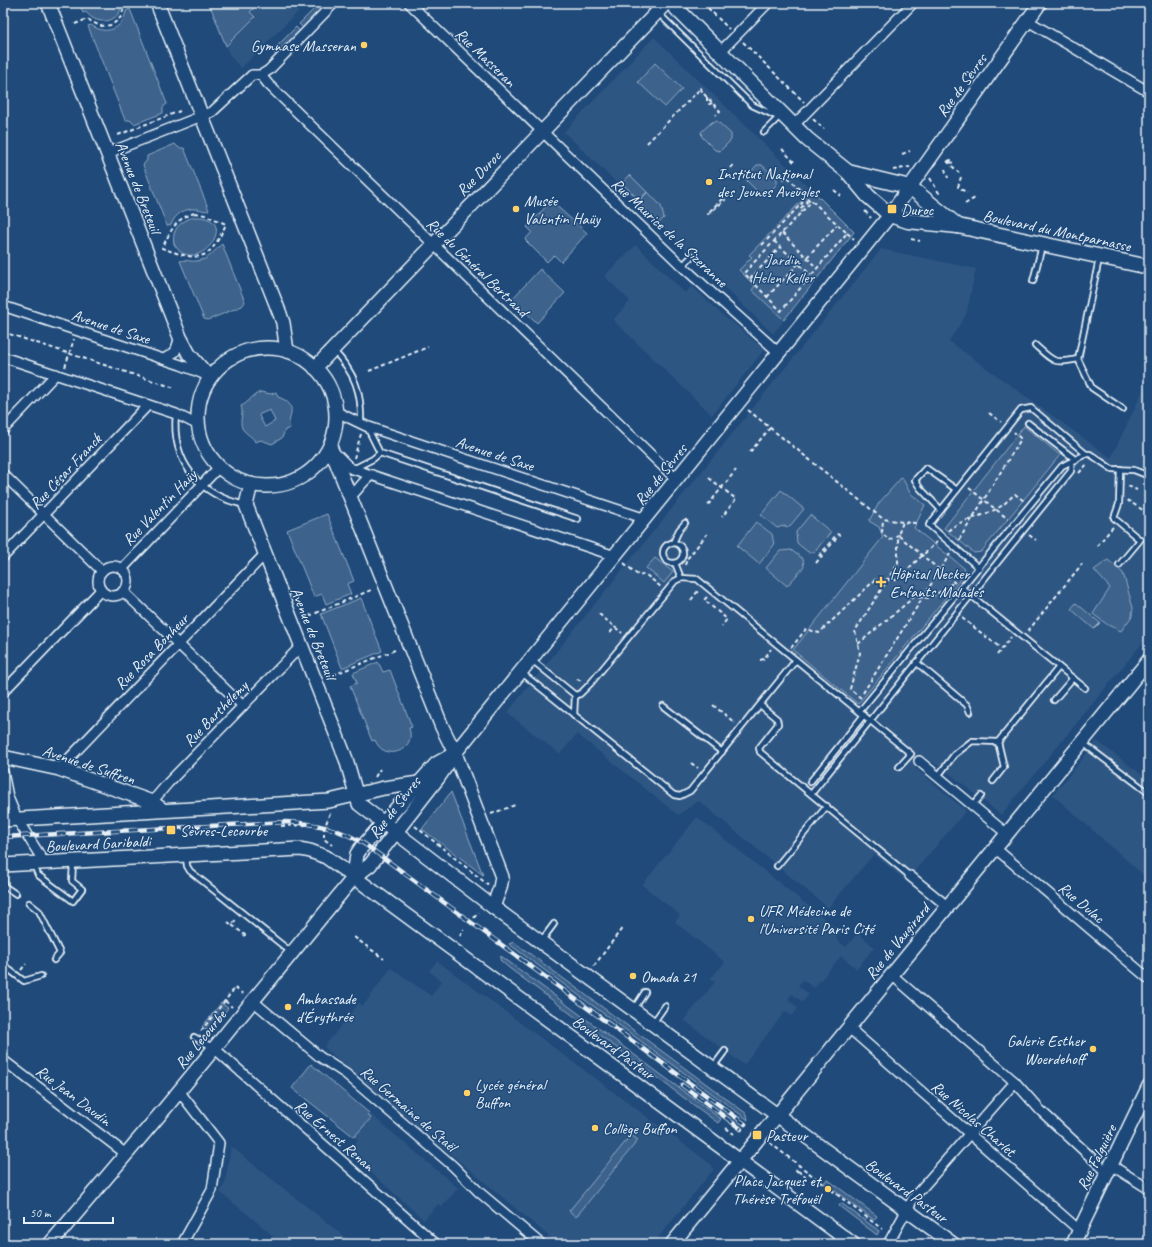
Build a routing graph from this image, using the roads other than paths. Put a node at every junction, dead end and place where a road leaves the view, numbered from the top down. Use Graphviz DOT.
graph roads {
  1 [pos="48,3"];
  2 [pos="157,3"];
  3 [pos="334,3"];
  4 [pos="409,3"];
  5 [pos="671,3"];
  6 [pos="768,3"];
  7 [pos="913,3"];
  8 [pos="1040,3"];
  9 [pos="657,6"];
  10 [pos="1028,21"];
  11 [pos="721,51"];
  12 [pos="261,75"];
  13 [pos="1149,92"];
  14 [pos="781,116"];
  15 [pos="202,117"];
  16 [pos="794,126"];
  17 [pos="541,132"];
  18 [pos="764,132"];
  19 [pos="108,153"];
  20 [pos="848,172"];
  21 [pos="910,187"];
  22 [pos="890,215"];
  23 [pos="958,226"];
  24 [pos="433,244"];
  25 [pos="1042,245"];
  26 [pos="692,256"];
  27 [pos="1100,257"];
  28 [pos="682,266"];
  29 [pos="1149,267"];
  30 [pos="1033,281"];
  31 [pos="3,306"];
  32 [pos="180,337"];
  33 [pos="1035,345"];
  34 [pos="332,349"];
  35 [pos="287,351"];
  36 [pos="779,353"];
  37 [pos="3,357"];
  38 [pos="164,359"];
  39 [pos="1078,359"];
  40 [pos="315,368"];
  41 [pos="60,372"];
  42 [pos="210,376"];
  43 [pos="148,405"];
  44 [pos="1123,409"];
  45 [pos="337,412"];
  46 [pos="176,414"];
  47 [pos="1028,423"];
  48 [pos="198,425"];
  49 [pos="363,427"];
  50 [pos="3,430"];
  51 [pos="331,449"];
  52 [pos="380,453"];
  53 [pos="1086,454"];
  54 [pos="1074,460"];
  55 [pos="353,466"];
  56 [pos="219,467"];
  57 [pos="1120,469"];
  58 [pos="3,474"];
  59 [pos="372,475"];
  60 [pos="1149,476"];
  61 [pos="677,480"];
  62 [pos="251,484"];
  63 [pos="201,485"];
  64 [pos="957,490"];
  65 [pos="350,497"];
  66 [pos="246,505"];
  67 [pos="941,510"];
  68 [pos="44,514"];
  69 [pos="646,519"];
  70 [pos="578,520"];
  71 [pos="685,523"];
  72 [pos="673,543"];
  73 [pos="265,554"];
  74 [pos="3,557"];
  75 [pos="619,560"];
  76 [pos="675,563"];
  77 [pos="1120,565"];
  78 [pos="979,568"];
  79 [pos="122,569"];
  80 [pos="102,571"];
  81 [pos="682,578"];
  82 [pos="962,588"];
  83 [pos="100,590"];
  84 [pos="123,591"];
  85 [pos="971,596"];
  86 [pos="178,644"];
  87 [pos="301,646"];
  88 [pos="531,659"];
  89 [pos="796,660"];
  90 [pos="1149,660"];
  91 [pos="916,662"];
  92 [pos="1059,667"];
  93 [pos="520,672"];
  94 [pos="1073,678"];
  95 [pos="1085,688"];
  96 [pos="3,692"];
  97 [pos="575,695"];
  98 [pos="1054,700"];
  99 [pos="760,705"];
  100 [pos="243,706"];
  101 [pos="663,706"];
  102 [pos="860,711"];
  103 [pos="970,712"];
  104 [pos="574,715"];
  105 [pos="864,715"];
  106 [pos="871,720"];
  107 [pos="998,742"];
  108 [pos="1082,742"];
  109 [pos="722,752"];
  110 [pos="455,753"];
  111 [pos="910,754"];
  112 [pos="3,757"];
  113 [pos="919,761"];
  114 [pos="899,767"];
  115 [pos="59,769"];
  116 [pos="3,772"];
  117 [pos="938,776"];
  118 [pos="993,781"];
  119 [pos="810,782"];
  120 [pos="419,783"];
  121 [pos="812,793"];
  122 [pos="1149,793"];
  123 [pos="356,794"];
  124 [pos="981,796"];
  125 [pos="973,805"];
  126 [pos="157,806"];
  127 [pos="827,806"];
  128 [pos="16,819"];
  129 [pos="3,820"];
  130 [pos="383,824"];
  131 [pos="395,833"];
  132 [pos="1007,834"];
  133 [pos="995,848"];
  134 [pos="186,855"];
  135 [pos="73,861"];
  136 [pos="39,863"];
  137 [pos="3,864"];
  138 [pos="777,866"];
  139 [pos="910,876"];
  140 [pos="354,877"];
  141 [pos="16,894"];
  142 [pos="29,903"];
  143 [pos="947,906"];
  144 [pos="492,907"];
  145 [pos="554,924"];
  146 [pos="540,942"];
  147 [pos="292,953"];
  148 [pos="54,960"];
  149 [pos="3,965"];
  150 [pos="892,975"];
  151 [pos="41,976"];
  152 [pos="1149,979"];
  153 [pos="646,992"];
  154 [pos="253,1001"];
  155 [pos="665,1006"];
  156 [pos="633,1009"];
  157 [pos="653,1024"];
  158 [pos="848,1027"];
  159 [pos="194,1037"];
  160 [pos="214,1048"];
  161 [pos="725,1051"];
  162 [pos="3,1060"];
  163 [pos="713,1067"];
  164 [pos="1015,1082"];
  165 [pos="1149,1086"];
  166 [pos="179,1091"];
  167 [pos="777,1114"];
  168 [pos="969,1134"];
  169 [pos="126,1154"];
  170 [pos="740,1161"];
  171 [pos="1109,1168"];
  172 [pos="1149,1189"];
  173 [pos="906,1210"];
  174 [pos="1079,1230"];
  175 [pos="678,1242"];
  176 [pos="50,1244"];
  177 [pos="182,1244"];
  178 [pos="436,1244"];
  179 [pos="542,1244"];
  180 [pos="853,1244"];
  181 [pos="888,1244"];
  182 [pos="953,1244"];
  183 [pos="1073,1244"];
  1 -- 19 [label="main road, Avenue de Breteuil"];
  2 -- 15 [label="main road"];
  3 -- 12 [label="street"];
  4 -- 17 [label="street, Rue Masseran"];
  5 -- 11 [label="main road"];
  6 -- 11 [label="street"];
  7 -- 16 [label="street"];
  8 -- 10 [label="main road, Rue de Sèvres"];
  9 -- 14 [label="lane"];
  9 -- 17 [label="main road, Rue Duroc"];
  10 -- 13 [label="street"];
  10 -- 21 [label="main road, Rue de Sèvres"];
  11 -- 14 [label="main road"];
  12 -- 15 [label="street"];
  12 -- 24 [label="street, Rue du Général Bertrand"];
  14 -- 16 [label="main road"];
  14 -- 18 [label="lane"];
  15 -- 19 [label="street"];
  15 -- 35 [label="main road"];
  16 -- 20 [label="main road"];
  17 -- 24 [label="main road, Rue Duroc"];
  17 -- 28 [label="street, Rue Maurice de la Sizeranne"];
  19 -- 32 [label="main road, Avenue de Breteuil"];
  20 -- 21 [label="main road"];
  20 -- 22 [label="main road"];
  21 -- 22 [label="main road, Rue de Sèvres"];
  21 -- 23 [label="main road, Boulevard du Montparnasse"];
  22 -- 23 [label="main road, Boulevard du Montparnasse"];
  22 -- 36 [label="main road, Rue de Sèvres"];
  23 -- 25 [label="main road, Boulevard du Montparnasse"];
  24 -- 34 [label="main road, Rue Duroc"];
  24 -- 61 [label="street, Rue du Général Bertrand"];
  25 -- 27 [label="main road, Boulevard du Montparnasse"];
  25 -- 30 [label="lane"];
  26 -- 28 [label="lane"];
  27 -- 29 [label="main road, Boulevard du Montparnasse"];
  27 -- 39 [label="lane"];
  28 -- 36 [label="street, Rue Maurice de la Sizeranne"];
  31 -- 38 [label="street, Avenue de Saxe"];
  32 -- 38 [label="street"];
  32 -- 42 [label="main road, Avenue de Breteuil"];
  33 -- 39 [label="lane"];
  34 -- 40 [label="main road, Rue Duroc"];
  34 -- 49 [label="lane"];
  35 -- 40 [label="main road"];
  35 -- 42 [label="main road"];
  36 -- 61 [label="main road, Rue de Sèvres"];
  37 -- 41 [label="street"];
  38 -- 42 [label="street, Avenue de Saxe"];
  39 -- 44 [label="lane"];
  40 -- 45 [label="main road"];
  41 -- 43 [label="street"];
  41 -- 50 [label="street"];
  42 -- 48 [label="main road"];
  43 -- 46 [label="street"];
  43 -- 68 [label="street, Rue César Franck"];
  45 -- 49 [label="street, Avenue de Saxe"];
  45 -- 51 [label="main road"];
  46 -- 48 [label="street"];
  46 -- 63 [label="lane"];
  47 -- 54 [label="lane"];
  48 -- 56 [label="main road"];
  49 -- 52 [label="lane"];
  49 -- 69 [label="street, Avenue de Saxe"];
  51 -- 55 [label="street"];
  51 -- 62 [label="main road"];
  51 -- 65 [label="main road"];
  52 -- 55 [label="lane"];
  52 -- 70 [label="lane"];
  53 -- 54 [label="lane"];
  53 -- 57 [label="lane"];
  53 -- 64 [label="lane"];
  54 -- 78 [label="lane"];
  54 -- 85 [label="lane"];
  55 -- 59 [label="street"];
  56 -- 62 [label="main road"];
  56 -- 63 [label="street, Rue Valentin Haüy"];
  57 -- 60 [label="lane"];
  57 -- 77 [label="lane"];
  58 -- 68 [label="street"];
  59 -- 65 [label="street"];
  59 -- 75 [label="street"];
  61 -- 69 [label="main road, Rue de Sèvres"];
  62 -- 66 [label="main road"];
  63 -- 66 [label="lane"];
  63 -- 79 [label="street, Rue Valentin Haüy"];
  64 -- 67 [label="lane"];
  64 -- 67 [label="lane"];
  65 -- 110 [label="main road"];
  66 -- 73 [label="main road, Avenue de Breteuil"];
  67 -- 78 [label="lane"];
  68 -- 74 [label="street, Rue César Franck"];
  68 -- 80 [label="street"];
  69 -- 75 [label="main road, Rue de Sèvres"];
  71 -- 72 [label="lane"];
  72 -- 76 [label="lane"];
  72 -- 76 [label="lane"];
  73 -- 86 [label="street, Rue Rosa Bonheur"];
  73 -- 87 [label="main road, Avenue de Breteuil"];
  75 -- 88 [label="main road, Rue de Sèvres"];
  76 -- 81 [label="lane"];
  78 -- 82 [label="lane"];
  79 -- 80 [label="street"];
  79 -- 84 [label="street"];
  80 -- 83 [label="street"];
  81 -- 89 [label="lane"];
  81 -- 97 [label="lane"];
  82 -- 85 [label="lane"];
  82 -- 102 [label="lane"];
  83 -- 84 [label="street"];
  83 -- 96 [label="street"];
  84 -- 86 [label="street"];
  85 -- 91 [label="lane"];
  85 -- 92 [label="lane"];
  86 -- 100 [label="street"];
  86 -- 115 [label="street, Rue Rosa Bonheur"];
  87 -- 100 [label="street, Rue Barthélemy"];
  87 -- 123 [label="main road, Avenue de Breteuil"];
  88 -- 93 [label="main road, Rue de Sèvres"];
  88 -- 97 [label="lane"];
  89 -- 99 [label="lane"];
  89 -- 102 [label="lane"];
  90 -- 108 [label="main road, Rue de Vaugirard"];
  91 -- 103 [label="lane"];
  91 -- 106 [label="lane"];
  92 -- 94 [label="lane"];
  92 -- 107 [label="lane"];
  93 -- 104 [label="lane"];
  93 -- 110 [label="main road, Rue de Sèvres"];
  94 -- 95 [label="lane"];
  94 -- 98 [label="lane"];
  97 -- 104 [label="lane"];
  99 -- 109 [label="lane"];
  99 -- 121 [label="lane"];
  100 -- 126 [label="street, Rue Barthélemy"];
  101 -- 109 [label="lane"];
  102 -- 105 [label="lane"];
  104 -- 109 [label="lane"];
  105 -- 106 [label="lane"];
  105 -- 119 [label="lane"];
  106 -- 111 [label="lane"];
  106 -- 121 [label="lane"];
  107 -- 117 [label="lane"];
  107 -- 118 [label="lane"];
  108 -- 122 [label="lane"];
  108 -- 132 [label="main road, Rue de Vaugirard"];
  110 -- 120 [label="main road, Rue de Sèvres"];
  110 -- 131 [label="main road, Rue de Sèvres"];
  110 -- 144 [label="main road"];
  111 -- 113 [label="lane"];
  111 -- 114 [label="lane"];
  112 -- 115 [label="main road, Avenue de Suffren"];
  113 -- 117 [label="street"];
  115 -- 126 [label="main road, Avenue de Suffren"];
  116 -- 128 [label="street"];
  117 -- 125 [label="street"];
  120 -- 123 [label="main road, Boulevard Garibaldi"];
  120 -- 130 [label="main road, Rue de Sèvres"];
  121 -- 127 [label="lane"];
  123 -- 126 [label="main road, Boulevard Garibaldi"];
  123 -- 130 [label="main road"];
  124 -- 125 [label="lane"];
  125 -- 132 [label="street"];
  126 -- 128 [label="main road, Boulevard Garibaldi"];
  127 -- 138 [label="lane"];
  127 -- 139 [label="lane"];
  128 -- 129 [label="main road, Boulevard Garibaldi"];
  128 -- 136 [label="street"];
  130 -- 131 [label="main road, Boulevard Pasteur"];
  130 -- 140 [label="main road, Rue de Sèvres"];
  131 -- 140 [label="main road, Rue de Sèvres"];
  131 -- 144 [label="main road, Boulevard Pasteur"];
  132 -- 133 [label="main road, Rue de Vaugirard"];
  133 -- 143 [label="main road, Rue de Vaugirard"];
  133 -- 152 [label="street, Rue Dulac"];
  134 -- 135 [label="main road, Boulevard Garibaldi"];
  134 -- 140 [label="main road, Boulevard Garibaldi"];
  134 -- 147 [label="lane"];
  135 -- 136 [label="main road, Boulevard Garibaldi"];
  135 -- 136 [label="lane"];
  136 -- 137 [label="main road, Boulevard Garibaldi"];
  137 -- 141 [label="lane"];
  139 -- 143 [label="street"];
  140 -- 147 [label="main road, Rue Lecourbe"];
  140 -- 170 [label="main road, Boulevard Pasteur"];
  142 -- 148 [label="lane"];
  143 -- 150 [label="main road, Rue de Vaugirard"];
  144 -- 146 [label="main road, Boulevard Pasteur"];
  145 -- 146 [label="lane"];
  146 -- 156 [label="main road, Boulevard Pasteur"];
  147 -- 154 [label="main road, Rue Lecourbe"];
  149 -- 151 [label="lane"];
  150 -- 158 [label="main road, Rue de Vaugirard"];
  150 -- 164 [label="street"];
  153 -- 156 [label="lane"];
  154 -- 160 [label="main road, Rue Lecourbe"];
  154 -- 179 [label="street, Rue Germaine de Staël"];
  155 -- 157 [label="lane"];
  156 -- 157 [label="main road, Boulevard Pasteur"];
  157 -- 163 [label="main road, Boulevard Pasteur"];
  158 -- 167 [label="main road, Rue de Vaugirard"];
  158 -- 168 [label="street, Rue Nicolas Charlet"];
  159 -- 160 [label="lane"];
  160 -- 166 [label="main road, Rue Lecourbe"];
  160 -- 178 [label="street, Rue Ernest Renan"];
  161 -- 163 [label="lane"];
  162 -- 169 [label="street, Rue Jean Daudin"];
  163 -- 167 [label="main road, Boulevard Pasteur"];
  164 -- 168 [label="street"];
  164 -- 171 [label="street"];
  165 -- 171 [label="main road, Rue Falguière"];
  166 -- 169 [label="main road, Rue Lecourbe"];
  166 -- 177 [label="street"];
  167 -- 170 [label="main road, Rue de Vaugirard"];
  167 -- 173 [label="main road, Boulevard Pasteur"];
  168 -- 173 [label="street"];
  168 -- 174 [label="street, Rue Nicolas Charlet"];
  169 -- 176 [label="main road, Rue Lecourbe"];
  170 -- 175 [label="main road, Rue de Vaugirard"];
  170 -- 180 [label="main road, Boulevard Pasteur"];
  171 -- 172 [label="street"];
  171 -- 174 [label="main road, Rue Falguière"];
  173 -- 181 [label="street"];
  173 -- 182 [label="main road, Boulevard Pasteur"];
  174 -- 183 [label="main road, Rue Falguière"];
}
